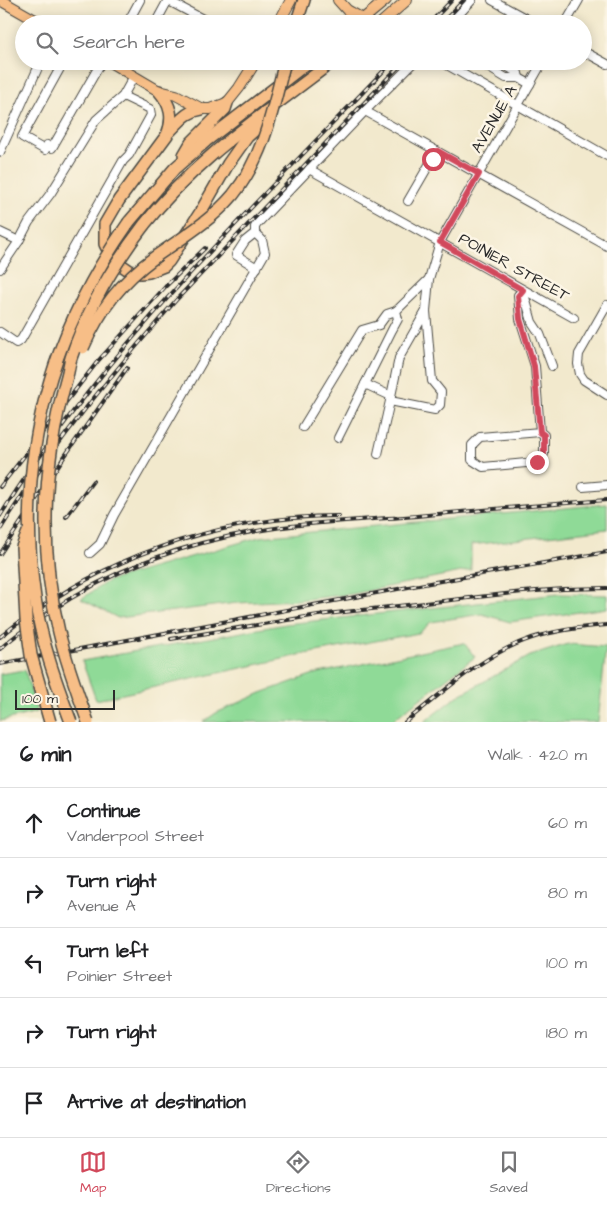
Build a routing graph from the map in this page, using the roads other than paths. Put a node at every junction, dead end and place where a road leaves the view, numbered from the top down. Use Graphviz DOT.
graph roads {
  1 [pos="140,0"];
  2 [pos="167,0"];
  3 [pos="292,0"];
  4 [pos="304,0"];
  5 [pos="338,0"];
  6 [pos="386,0"];
  7 [pos="408,0"];
  8 [pos="472,0"];
  9 [pos="492,0"];
  10 [pos="578,0"];
  11 [pos="1,2"];
  12 [pos="25,15"];
  13 [pos="132,15"];
  14 [pos="160,15"];
  15 [pos="195,15"];
  16 [pos="283,15"];
  17 [pos="299,15"];
  18 [pos="354,15"];
  19 [pos="371,15"];
  20 [pos="390,15"];
  21 [pos="458,15"];
  22 [pos="520,15"];
  23 [pos="570,15"];
  24 [pos="592,56"];
  25 [pos="607,64"];
  26 [pos="37,70"];
  27 [pos="59,70"];
  28 [pos="97,70"];
  29 [pos="124,70"];
  30 [pos="250,70"];
  31 [pos="283,70"];
  32 [pos="298,70"];
  33 [pos="320,70"];
  34 [pos="406,70"];
  35 [pos="456,70"];
  36 [pos="493,70"];
  37 [pos="513,70"];
  38 [pos="538,70"];
  39 [pos="134,76"];
  40 [pos="519,78"];
  41 [pos="530,84"];
  42 [pos="159,90"];
  43 [pos="123,96"];
  44 [pos="227,103"];
  45 [pos="518,105"];
  46 [pos="202,109"];
  47 [pos="365,111"];
  48 [pos="265,112"];
  49 [pos="167,135"];
  50 [pos="438,151"];
  51 [pos="0,152"];
  52 [pos="607,156"];
  53 [pos="176,168"];
  54 [pos="309,169"];
  55 [pos="479,174"];
  56 [pos="408,202"];
  57 [pos="0,232"];
  58 [pos="255,233"];
  59 [pos="19,241"];
  60 [pos="440,242"];
  61 [pos="607,246"];
  62 [pos="257,268"];
  63 [pos="0,269"];
  64 [pos="429,279"];
  65 [pos="523,290"];
  66 [pos="607,305"];
  67 [pos="396,311"];
  68 [pos="426,311"];
  69 [pos="574,318"];
  70 [pos="0,332"];
  71 [pos="552,366"];
  72 [pos="69,371"];
  73 [pos="364,384"];
  74 [pos="607,395"];
  75 [pos="390,398"];
  76 [pos="303,427"];
  77 [pos="540,432"];
  78 [pos="338,438"];
  79 [pos="378,454"];
  80 [pos="607,485"];
  81 [pos="583,487"];
  82 [pos="29,528"];
  83 [pos="90,553"];
  84 [pos="50,722"];
  85 [pos="71,722"];
  86 [pos="88,722"];
  1 -- 13 [label="street"];
  2 -- 14 [label="street"];
  2 -- 15 [label="street"];
  3 -- 16 [label="main road"];
  4 -- 17 [label="highway"];
  5 -- 18 [label="main road"];
  6 -- 19 [label="main road"];
  7 -- 20 [label="main road"];
  8 -- 21 [label="street"];
  9 -- 22 [label="street"];
  10 -- 23 [label="street"];
  11 -- 12 [label="main road"];
  24 -- 25 [label="street"];
  26 -- 51 [label="street"];
  27 -- 28 [label="street"];
  29 -- 39 [label="main road"];
  30 -- 44 [label="main road"];
  31 -- 72 [label="highway, bridge"];
  32 -- 53 [label="highway"];
  33 -- 48 [label="highway"];
  34 -- 47 [label="street"];
  35 -- 45 [label="street"];
  36 -- 40 [label="street"];
  37 -- 40 [label="street"];
  38 -- 41 [label="street, AVENUE A"];
  39 -- 42 [label="main road"];
  39 -- 43 [label="street"];
  40 -- 41 [label="street"];
  41 -- 45 [label="street, AVENUE A"];
  42 -- 46 [label="main road"];
  42 -- 49 [label="highway"];
  43 -- 59 [label="street"];
  43 -- 70 [label="street"];
  44 -- 46 [label="main road"];
  44 -- 53 [label="highway"];
  45 -- 52 [label="street"];
  45 -- 55 [label="street, AVENUE A"];
  46 -- 49 [label="highway"];
  47 -- 50 [label="street"];
  47 -- 54 [label="street"];
  48 -- 49 [label="highway"];
  48 -- 72 [label="highway, bridge"];
  50 -- 55 [label="street"];
  50 -- 56 [label="street"];
  53 -- 82 [label="highway, bridge"];
  54 -- 58 [label="street"];
  54 -- 60 [label="street, POINIER STREET"];
  55 -- 60 [label="street, AVENUE A"];
  55 -- 61 [label="street"];
  57 -- 59 [label="street"];
  58 -- 62 [label="street"];
  58 -- 62 [label="street"];
  59 -- 63 [label="street"];
  60 -- 64 [label="street, AVENUE A"];
  60 -- 65 [label="street, POINIER STREET"];
  62 -- 83 [label="street"];
  64 -- 67 [label="street"];
  64 -- 68 [label="street, AVENUE A"];
  65 -- 69 [label="street, POINIER STREET"];
  65 -- 71 [label="street"];
  65 -- 77 [label="street"];
  66 -- 74 [label="street"];
  67 -- 73 [label="street"];
  67 -- 76 [label="street"];
  68 -- 75 [label="street"];
  68 -- 75 [label="street"];
  72 -- 86 [label="highway, bridge"];
  73 -- 75 [label="street"];
  73 -- 78 [label="street"];
  75 -- 79 [label="street"];
  77 -- 77 [label="street"];
  80 -- 81 [label="street"];
  82 -- 84 [label="highway, bridge"];
  82 -- 85 [label="highway, bridge"];
}
